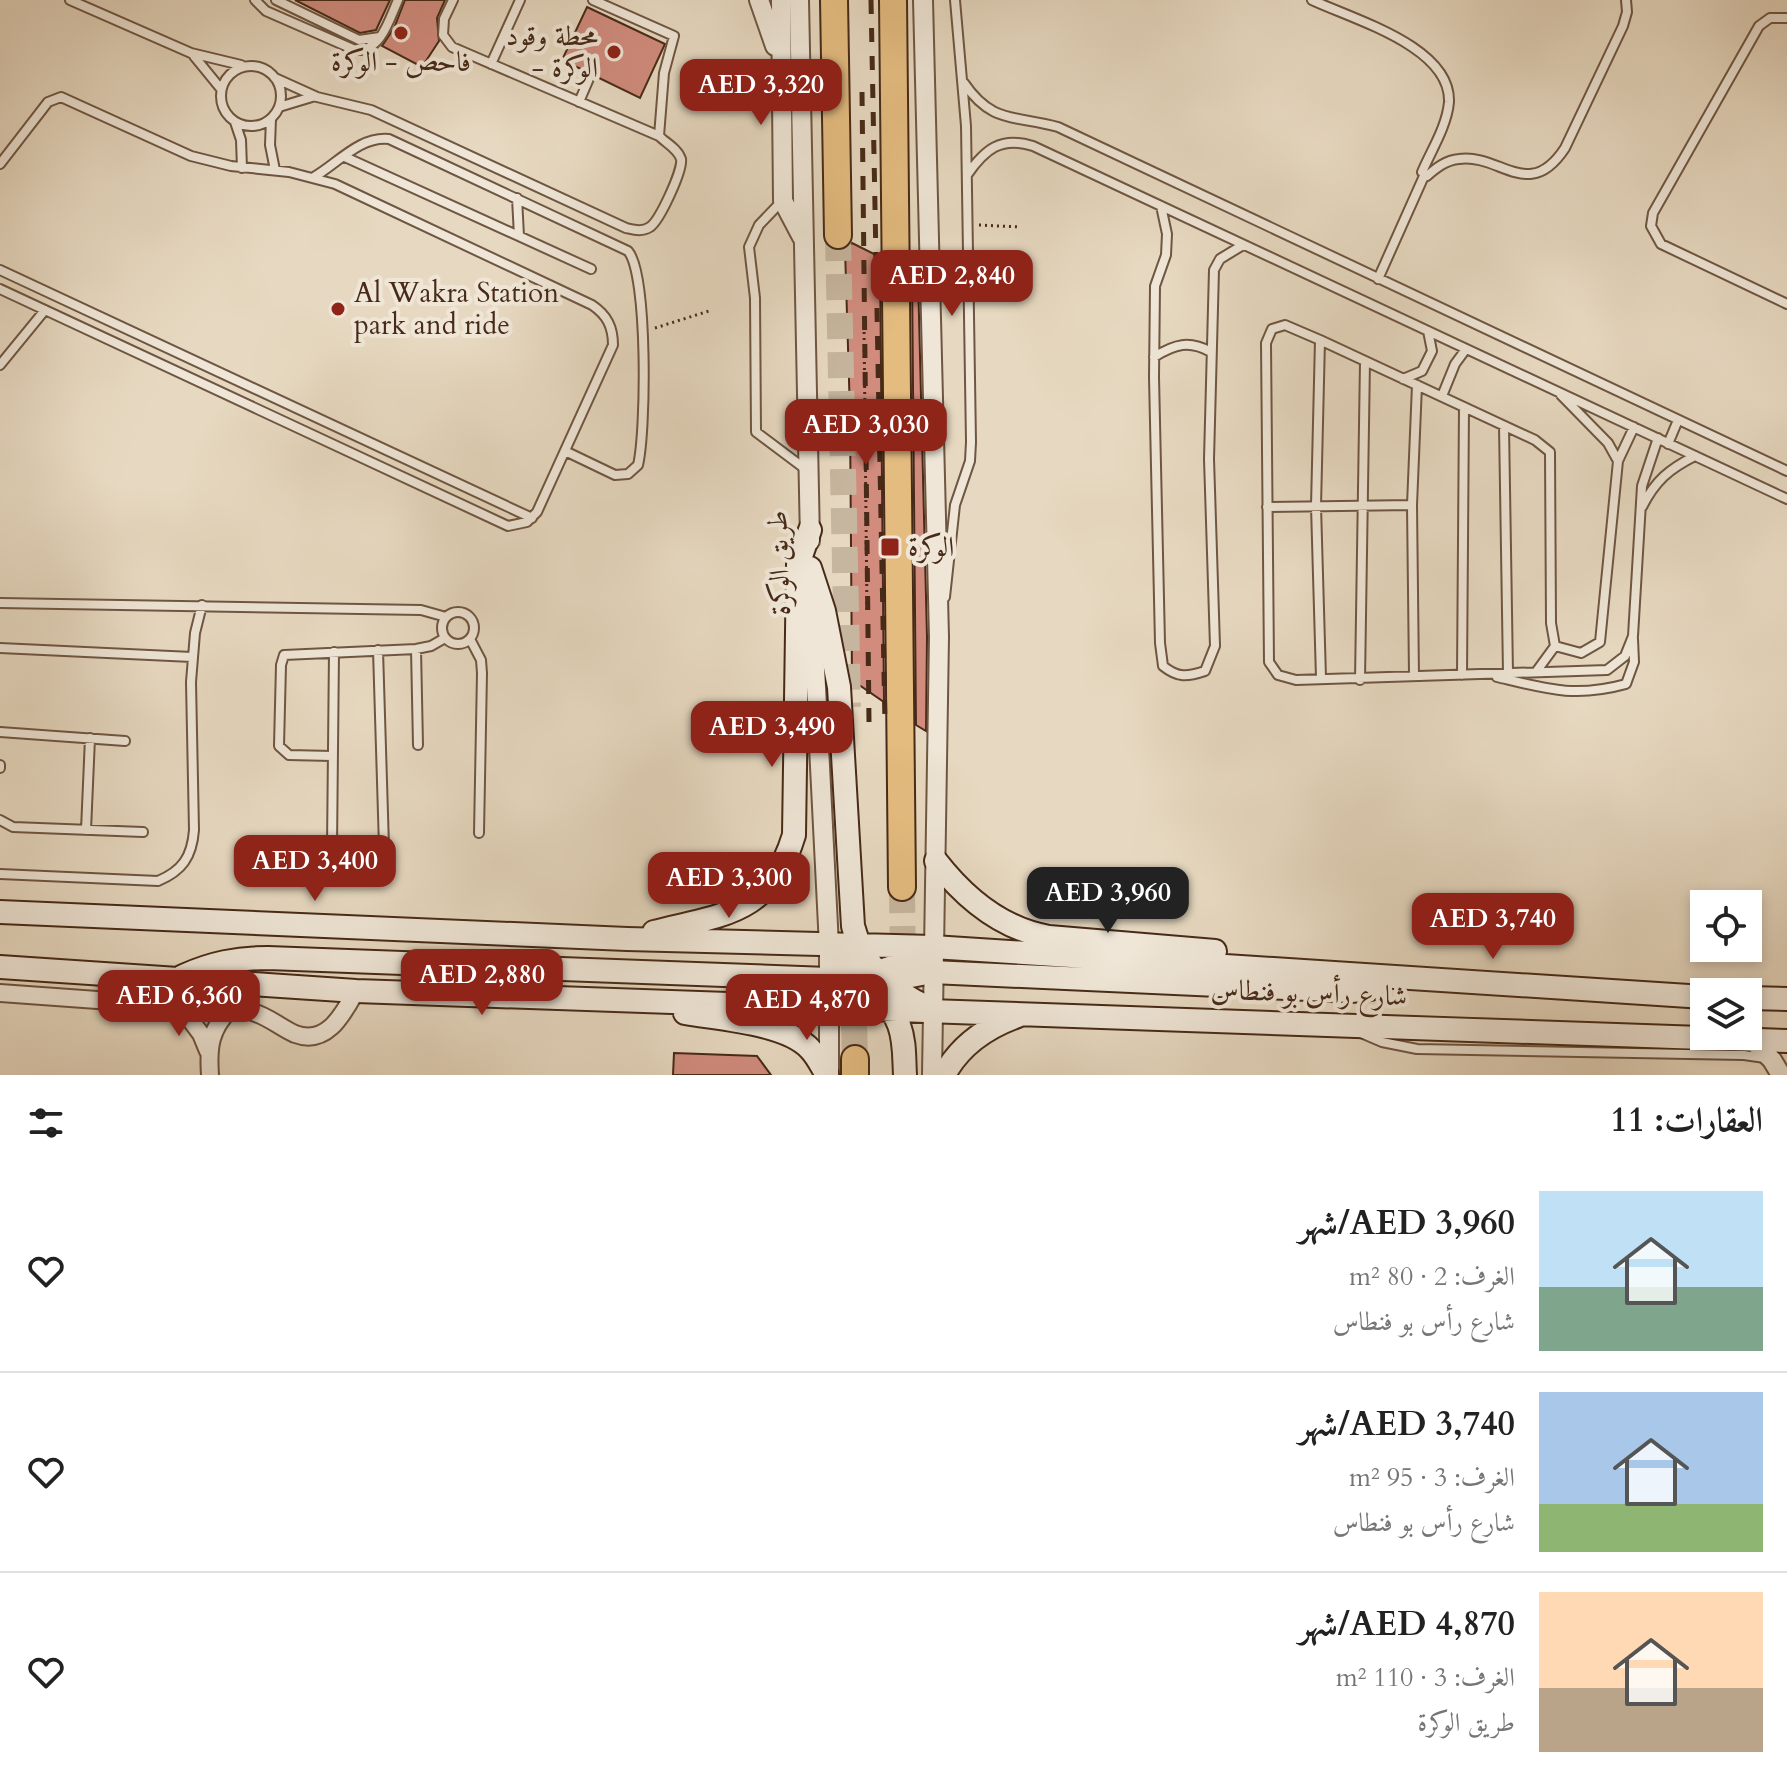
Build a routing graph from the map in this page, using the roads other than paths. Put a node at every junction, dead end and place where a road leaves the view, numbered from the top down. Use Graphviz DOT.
graph roads {
  1 [pos="73,0"];
  2 [pos="255,0"];
  3 [pos="276,0"];
  4 [pos="398,0"];
  5 [pos="453,0"];
  6 [pos="520,0"];
  7 [pos="593,0"];
  8 [pos="759,0"];
  9 [pos="781,0"];
  10 [pos="799,0"];
  11 [pos="834,0"];
  12 [pos="893,0"];
  13 [pos="923,0"];
  14 [pos="955,0"];
  15 [pos="1312,0"];
  16 [pos="1626,0"];
  17 [pos="1787,18"];
  18 [pos="380,37"];
  19 [pos="191,53"];
  20 [pos="491,64"];
  21 [pos="245,66"];
  22 [pos="591,74"];
  23 [pos="782,75"];
  24 [pos="275,78"];
  25 [pos="964,83"];
  26 [pos="221,89"];
  27 [pos="317,97"];
  28 [pos="579,102"];
  29 [pos="279,107"];
  30 [pos="271,119"];
  31 [pos="235,121"];
  32 [pos="659,136"];
  33 [pos="345,157"];
  34 [pos="0,164"];
  35 [pos="242,168"];
  36 [pos="275,170"];
  37 [pos="967,175"];
  38 [pos="1424,176"];
  39 [pos="314,177"];
  40 [pos="517,198"];
  41 [pos="783,201"];
  42 [pos="1161,206"];
  43 [pos="838,235"];
  44 [pos="519,236"];
  45 [pos="803,240"];
  46 [pos="1243,245"];
  47 [pos="591,269"];
  48 [pos="0,270"];
  49 [pos="1378,279"];
  50 [pos="0,289"];
  51 [pos="1787,304"];
  52 [pos="45,310"];
  53 [pos="1428,331"];
  54 [pos="1320,340"];
  55 [pos="1466,349"];
  56 [pos="1211,352"];
  57 [pos="1154,357"];
  58 [pos="1365,361"];
  59 [pos="0,365"];
  60 [pos="1403,379"];
  61 [pos="1417,385"];
  62 [pos="1557,392"];
  63 [pos="1442,396"];
  64 [pos="1464,407"];
  65 [pos="1678,420"];
  66 [pos="1504,426"];
  67 [pos="1634,427"];
  68 [pos="1658,438"];
  69 [pos="1668,444"];
  70 [pos="565,451"];
  71 [pos="1695,456"];
  72 [pos="1618,461"];
  73 [pos="1787,471"];
  74 [pos="808,472"];
  75 [pos="1787,499"];
  76 [pos="1363,505"];
  77 [pos="1412,505"];
  78 [pos="1316,506"];
  79 [pos="1267,507"];
  80 [pos="1640,512"];
  81 [pos="532,518"];
  82 [pos="810,530"];
  83 [pos="810,568"];
  84 [pos="0,603"];
  85 [pos="202,605"];
  86 [pos="446,617"];
  87 [pos="1633,636"];
  88 [pos="939,637"];
  89 [pos="445,638"];
  90 [pos="470,639"];
  91 [pos="1555,646"];
  92 [pos="0,648"];
  93 [pos="416,649"];
  94 [pos="378,650"];
  95 [pos="334,652"];
  96 [pos="192,657"];
  97 [pos="1536,672"];
  98 [pos="1508,673"];
  99 [pos="1485,674"];
  100 [pos="1462,675"];
  101 [pos="1414,676"];
  102 [pos="1321,678"];
  103 [pos="1360,680"];
  104 [pos="0,732"];
  105 [pos="90,738"];
  106 [pos="125,741"];
  107 [pos="418,745"];
  108 [pos="332,756"];
  109 [pos="0,820"];
  110 [pos="86,830"];
  111 [pos="143,832"];
  112 [pos="479,833"];
  113 [pos="936,861"];
  114 [pos="0,874"];
  115 [pos="902,887"];
  116 [pos="0,912"];
  117 [pos="627,939"];
  118 [pos="829,946"];
  119 [pos="858,946"];
  120 [pos="933,947"];
  121 [pos="0,967"];
  122 [pos="1281,969"];
  123 [pos="932,972"];
  124 [pos="1385,977"];
  125 [pos="178,979"];
  126 [pos="828,979"];
  127 [pos="874,979"];
  128 [pos="356,991"];
  129 [pos="0,993"];
  130 [pos="1690,996"];
  131 [pos="609,998"];
  132 [pos="1762,998"];
  133 [pos="1787,999"];
  134 [pos="180,1006"];
  135 [pos="828,1008"];
  136 [pos="230,1009"];
  137 [pos="890,1009"];
  138 [pos="931,1010"];
  139 [pos="1027,1012"];
  140 [pos="1347,1025"];
  141 [pos="1690,1037"];
  142 [pos="1762,1040"];
  143 [pos="1787,1041"];
  144 [pos="1761,1050"];
  145 [pos="208,1051"];
  146 [pos="1776,1067"];
  147 [pos="210,1075"];
  148 [pos="828,1075"];
  149 [pos="905,1075"];
  150 [pos="932,1075"];
  151 [pos="944,1075"];
  1 -- 19 [label="lane"];
  2 -- 18 [label="lane"];
  3 -- 18 [label="lane"];
  4 -- 18 [label="lane"];
  5 -- 20 [label="lane"];
  6 -- 20 [label="lane"];
  7 -- 32 [label="lane"];
  8 -- 23 [label="street"];
  9 -- 23 [label="street"];
  10 -- 45 [label="street, طريق الوكرة"];
  11 -- 43 [label="highway"];
  12 -- 115 [label="highway"];
  13 -- 88 [label="street"];
  14 -- 25 [label="lane"];
  15 -- 38 [label="lane"];
  16 -- 38 [label="lane"];
  17 -- 51 [label="lane"];
  19 -- 21 [label="lane"];
  19 -- 26 [label="lane"];
  20 -- 28 [label="lane"];
  21 -- 24 [label="lane"];
  21 -- 26 [label="lane"];
  22 -- 28 [label="lane"];
  23 -- 41 [label="street"];
  24 -- 27 [label="lane"];
  24 -- 29 [label="lane"];
  25 -- 37 [label="lane"];
  25 -- 49 [label="lane"];
  26 -- 31 [label="lane"];
  27 -- 29 [label="lane"];
  27 -- 32 [label="lane"];
  28 -- 32 [label="lane"];
  29 -- 30 [label="lane"];
  30 -- 31 [label="lane"];
  30 -- 36 [label="lane"];
  31 -- 35 [label="lane"];
  33 -- 39 [label="lane"];
  33 -- 40 [label="lane"];
  33 -- 44 [label="lane"];
  34 -- 35 [label="lane"];
  35 -- 36 [label="lane"];
  36 -- 39 [label="lane"];
  37 -- 42 [label="lane"];
  37 -- 88 [label="lane"];
  38 -- 49 [label="lane"];
  39 -- 70 [label="lane"];
  40 -- 44 [label="lane"];
  40 -- 70 [label="lane"];
  41 -- 45 [label="street"];
  41 -- 74 [label="lane"];
  42 -- 46 [label="lane"];
  42 -- 57 [label="lane"];
  44 -- 47 [label="lane"];
  45 -- 74 [label="street, طريق الوكرة"];
  46 -- 53 [label="lane"];
  46 -- 56 [label="lane"];
  48 -- 81 [label="lane"];
  49 -- 65 [label="lane"];
  50 -- 52 [label="lane"];
  52 -- 59 [label="lane"];
  52 -- 81 [label="lane"];
  53 -- 55 [label="lane"];
  53 -- 60 [label="lane"];
  54 -- 58 [label="lane"];
  54 -- 78 [label="lane"];
  54 -- 79 [label="lane"];
  55 -- 62 [label="lane"];
  55 -- 63 [label="lane"];
  56 -- 57 [label="lane"];
  56 -- 57 [label="lane"];
  58 -- 60 [label="lane"];
  58 -- 76 [label="lane"];
  60 -- 61 [label="lane"];
  61 -- 63 [label="lane"];
  61 -- 77 [label="lane"];
  62 -- 67 [label="lane"];
  62 -- 72 [label="lane"];
  63 -- 64 [label="lane"];
  64 -- 66 [label="lane"];
  64 -- 100 [label="lane"];
  65 -- 69 [label="lane"];
  65 -- 73 [label="lane"];
  66 -- 91 [label="lane"];
  66 -- 98 [label="lane"];
  67 -- 68 [label="lane"];
  67 -- 72 [label="lane"];
  68 -- 69 [label="lane"];
  68 -- 80 [label="lane"];
  69 -- 71 [label="lane"];
  70 -- 81 [label="lane"];
  71 -- 75 [label="lane"];
  71 -- 80 [label="lane"];
  72 -- 91 [label="lane"];
  74 -- 82 [label="street, طريق الوكرة"];
  76 -- 77 [label="lane"];
  76 -- 78 [label="lane"];
  76 -- 103 [label="lane"];
  77 -- 101 [label="lane"];
  78 -- 79 [label="lane"];
  78 -- 102 [label="lane"];
  79 -- 102 [label="lane"];
  80 -- 87 [label="lane"];
  82 -- 83 [label="street, طريق الوكرة"];
  82 -- 117 [label="main road"];
  83 -- 118 [label="street, طريق الوكرة"];
  83 -- 119 [label="main road"];
  84 -- 85 [label="lane"];
  85 -- 86 [label="lane"];
  85 -- 96 [label="lane"];
  86 -- 89 [label="lane"];
  86 -- 90 [label="lane"];
  87 -- 97 [label="lane"];
  87 -- 99 [label="lane"];
  88 -- 113 [label="street"];
  89 -- 90 [label="lane"];
  89 -- 93 [label="lane"];
  90 -- 112 [label="lane"];
  91 -- 97 [label="lane"];
  92 -- 96 [label="lane"];
  93 -- 94 [label="lane"];
  93 -- 107 [label="lane"];
  94 -- 95 [label="lane"];
  94 -- 108 [label="lane"];
  95 -- 108 [label="lane"];
  95 -- 108 [label="lane"];
  96 -- 114 [label="lane"];
  97 -- 98 [label="lane"];
  98 -- 99 [label="lane"];
  99 -- 100 [label="lane"];
  100 -- 101 [label="lane"];
  101 -- 103 [label="lane"];
  102 -- 103 [label="lane"];
  104 -- 105 [label="lane"];
  105 -- 106 [label="lane"];
  105 -- 110 [label="lane"];
  109 -- 110 [label="lane"];
  110 -- 111 [label="lane"];
  113 -- 120 [label="street"];
  113 -- 122 [label="main road"];
  116 -- 117 [label="main road, شارع رأس بو فنطاس"];
  117 -- 118 [label="main road, شارع رأس بو فنطاس"];
  118 -- 119 [label="main road, شارع رأس بو فنطاس"];
  118 -- 126 [label="street, طريق الوكرة"];
  118 -- 127 [label="main road"];
  119 -- 120 [label="main road, شارع رأس بو فنطاس"];
  119 -- 127 [label="main road"];
  120 -- 122 [label="main road, شارع رأس بو فنطاس"];
  120 -- 123 [label="street"];
  120 -- 127 [label="main road"];
  121 -- 125 [label="main road"];
  122 -- 124 [label="main road, شارع رأس بو فنطاس"];
  123 -- 124 [label="main road"];
  123 -- 127 [label="main road"];
  123 -- 138 [label="street"];
  124 -- 130 [label="main road, شارع رأس بو فنطاس"];
  125 -- 126 [label="main road"];
  125 -- 128 [label="main road"];
  126 -- 127 [label="main road"];
  126 -- 135 [label="street, طريق الوكرة"];
  127 -- 135 [label="main road"];
  127 -- 137 [label="main road"];
  127 -- 138 [label="main road"];
  128 -- 131 [label="main road"];
  128 -- 136 [label="street"];
  129 -- 134 [label="street"];
  131 -- 135 [label="main road, شارع رأس بو فنطاس"];
  131 -- 148 [label="main road"];
  132 -- 133 [label="main road"];
  134 -- 136 [label="street"];
  134 -- 145 [label="street"];
  135 -- 137 [label="main road, شارع رأس بو فنطاس"];
  135 -- 148 [label="street, طريق الوكرة"];
  136 -- 145 [label="street"];
  137 -- 138 [label="main road, شارع رأس بو فنطاس"];
  137 -- 149 [label="main road"];
  138 -- 139 [label="main road, شارع رأس بو فنطاس"];
  138 -- 150 [label="street"];
  139 -- 140 [label="main road, شارع رأس بو فنطاس"];
  139 -- 151 [label="main road"];
  140 -- 141 [label="main road, شارع رأس بو فنطاس"];
  140 -- 146 [label="lane"];
  142 -- 143 [label="main road, شارع رأس بو فنطاس"];
  144 -- 146 [label="street"];
  145 -- 147 [label="street"];
}
